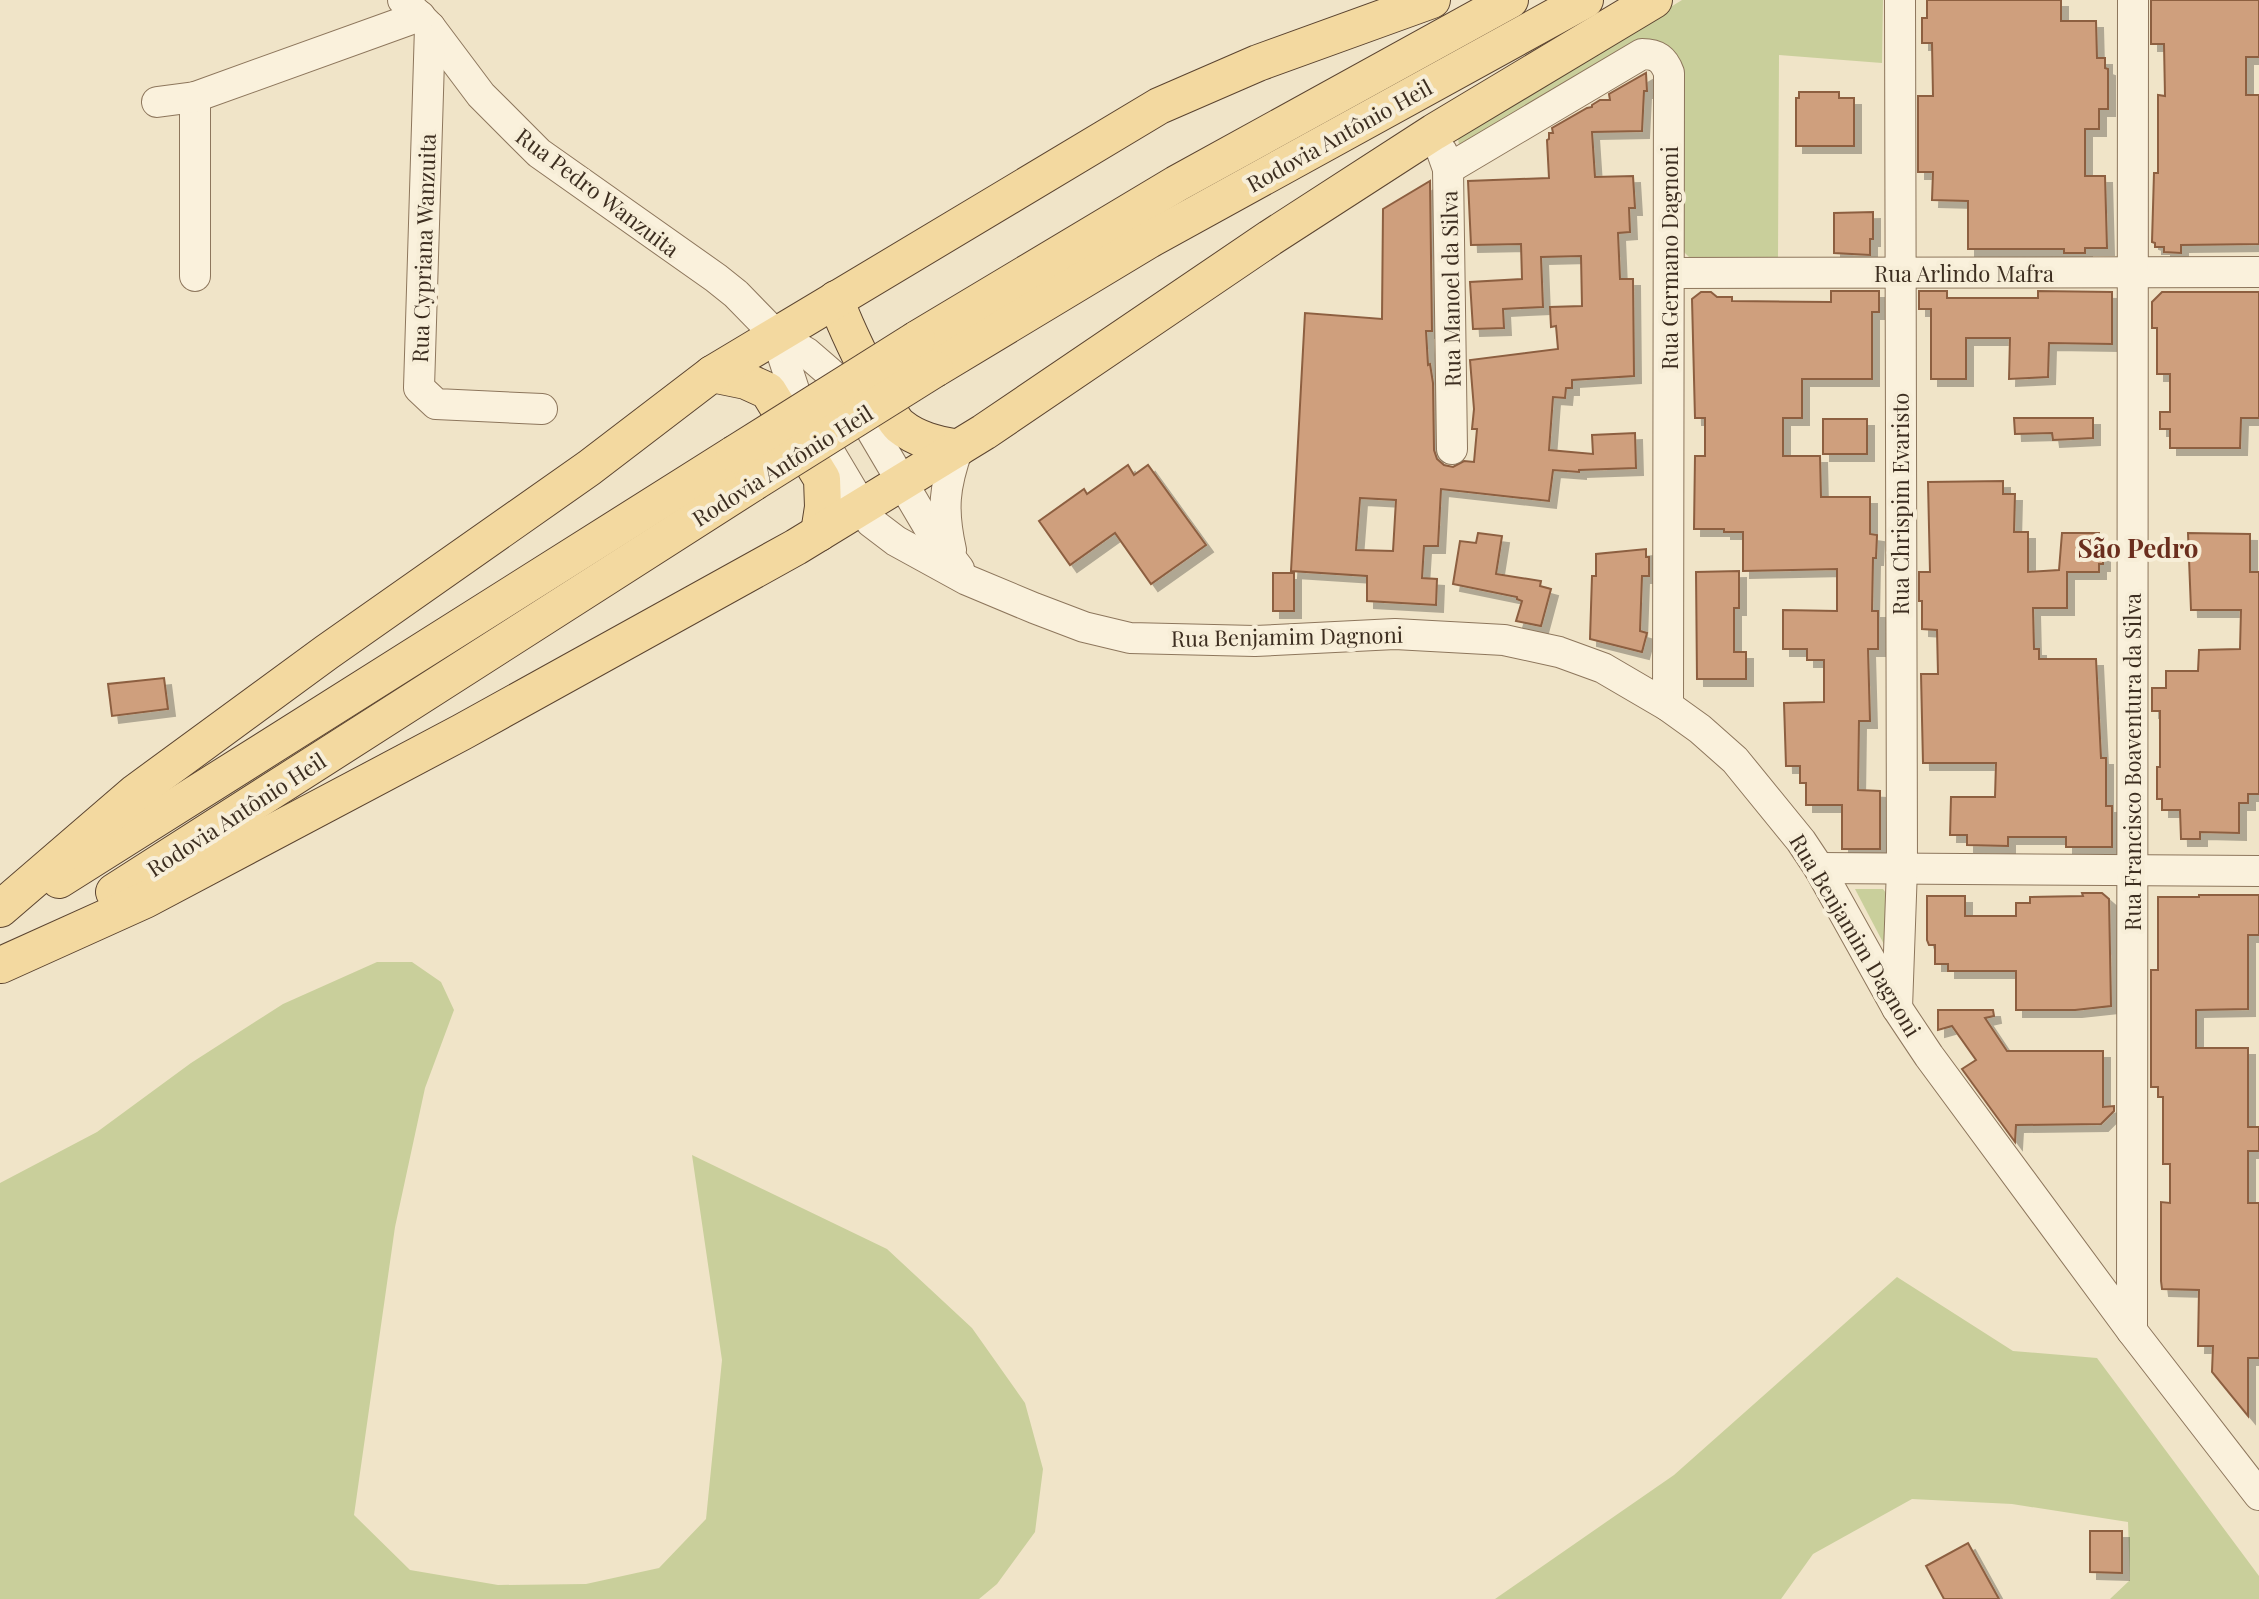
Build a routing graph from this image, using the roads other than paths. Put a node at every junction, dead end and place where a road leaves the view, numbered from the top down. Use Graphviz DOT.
graph roads {
  1 [pos="1432,0"];
  2 [pos="1510,0"];
  3 [pos="1585,0"];
  4 [pos="1654,0"];
  5 [pos="1900,0"];
  6 [pos="2133,0"];
  7 [pos="417,14"];
  8 [pos="195,97"];
  9 [pos="157,102"];
  10 [pos="1434,132"];
  11 [pos="1448,169"];
  12 [pos="2133,272"];
  13 [pos="2259,272"];
  14 [pos="1669,273"];
  15 [pos="1899,273"];
  16 [pos="195,276"];
  17 [pos="836,299"];
  18 [pos="776,335"];
  19 [pos="926,354"];
  20 [pos="712,374"];
  21 [pos="542,409"];
  22 [pos="958,448"];
  23 [pos="1452,449"];
  24 [pos="744,468"];
  25 [pos="903,481"];
  26 [pos="862,507"];
  27 [pos="819,533"];
  28 [pos="967,580"];
  29 [pos="1668,706"];
  30 [pos="1819,868"];
  31 [pos="1902,868"];
  32 [pos="2132,871"];
  33 [pos="2259,871"];
  34 [pos="0,909"];
  35 [pos="0,917"];
  36 [pos="1,965"];
  37 [pos="1897,1008"];
  38 [pos="2132,1331"];
  39 [pos="2259,1495"];
  1 -- 17 [label="main road"];
  2 -- 19 [label="main road, Rodovia Antônio Heil"];
  3 -- 19 [label="main road, Rodovia Antônio Heil"];
  4 -- 10 [label="main road"];
  5 -- 15 [label="street, Rua Chrispim Evaristo"];
  6 -- 12 [label="street, Rua Francisco Boaventura da Silva"];
  7 -- 8 [label="street"];
  7 -- 18 [label="street, Rua Pedro Wanzuita"];
  7 -- 21 [label="street, Rua Cypriana Wanzuita"];
  8 -- 9 [label="street"];
  8 -- 16 [label="street"];
  10 -- 11 [label="street, Rua Manoel da Silva"];
  10 -- 22 [label="main road"];
  11 -- 14 [label="street, Rua Germano Dagnoni"];
  11 -- 23 [label="street, Rua Manoel da Silva"];
  12 -- 13 [label="street, Rua Arlindo Mafra"];
  12 -- 15 [label="street, Rua Arlindo Mafra"];
  12 -- 32 [label="street, Rua Francisco Boaventura da Silva"];
  14 -- 15 [label="street, Rua Arlindo Mafra"];
  14 -- 29 [label="street, Rua Germano Dagnoni"];
  15 -- 31 [label="street, Rua Chrispim Evaristo"];
  17 -- 18 [label="main road"];
  17 -- 22 [label="main road"];
  18 -- 20 [label="main road"];
  18 -- 25 [label="street, Rua Benjamim Dagnoni"];
  18 -- 26 [label="street, Rua Benjamim Dagnoni"];
  19 -- 24 [label="main road, Rodovia Antônio Heil, bridge"];
  20 -- 27 [label="main road"];
  20 -- 34 [label="main road"];
  22 -- 25 [label="main road"];
  22 -- 28 [label="street"];
  24 -- 35 [label="main road, Rodovia Antônio Heil"];
  24 -- 36 [label="main road, Rodovia Antônio Heil"];
  25 -- 26 [label="main road"];
  25 -- 28 [label="street, Rua Benjamim Dagnoni"];
  26 -- 27 [label="main road"];
  26 -- 28 [label="street, Rua Benjamim Dagnoni"];
  27 -- 36 [label="main road"];
  28 -- 29 [label="street, Rua Benjamim Dagnoni"];
  29 -- 30 [label="street, Rua Benjamim Dagnoni"];
  30 -- 31 [label="street"];
  30 -- 37 [label="street, Rua Benjamim Dagnoni"];
  31 -- 32 [label="street"];
  31 -- 37 [label="street, Rua Chrispim Evaristo"];
  32 -- 33 [label="street"];
  32 -- 38 [label="street, Rua Francisco Boaventura da Silva"];
  37 -- 38 [label="street, Rua Benjamim Dagnoni"];
  38 -- 39 [label="street, Rua Benjamim Dagnoni"];
}
